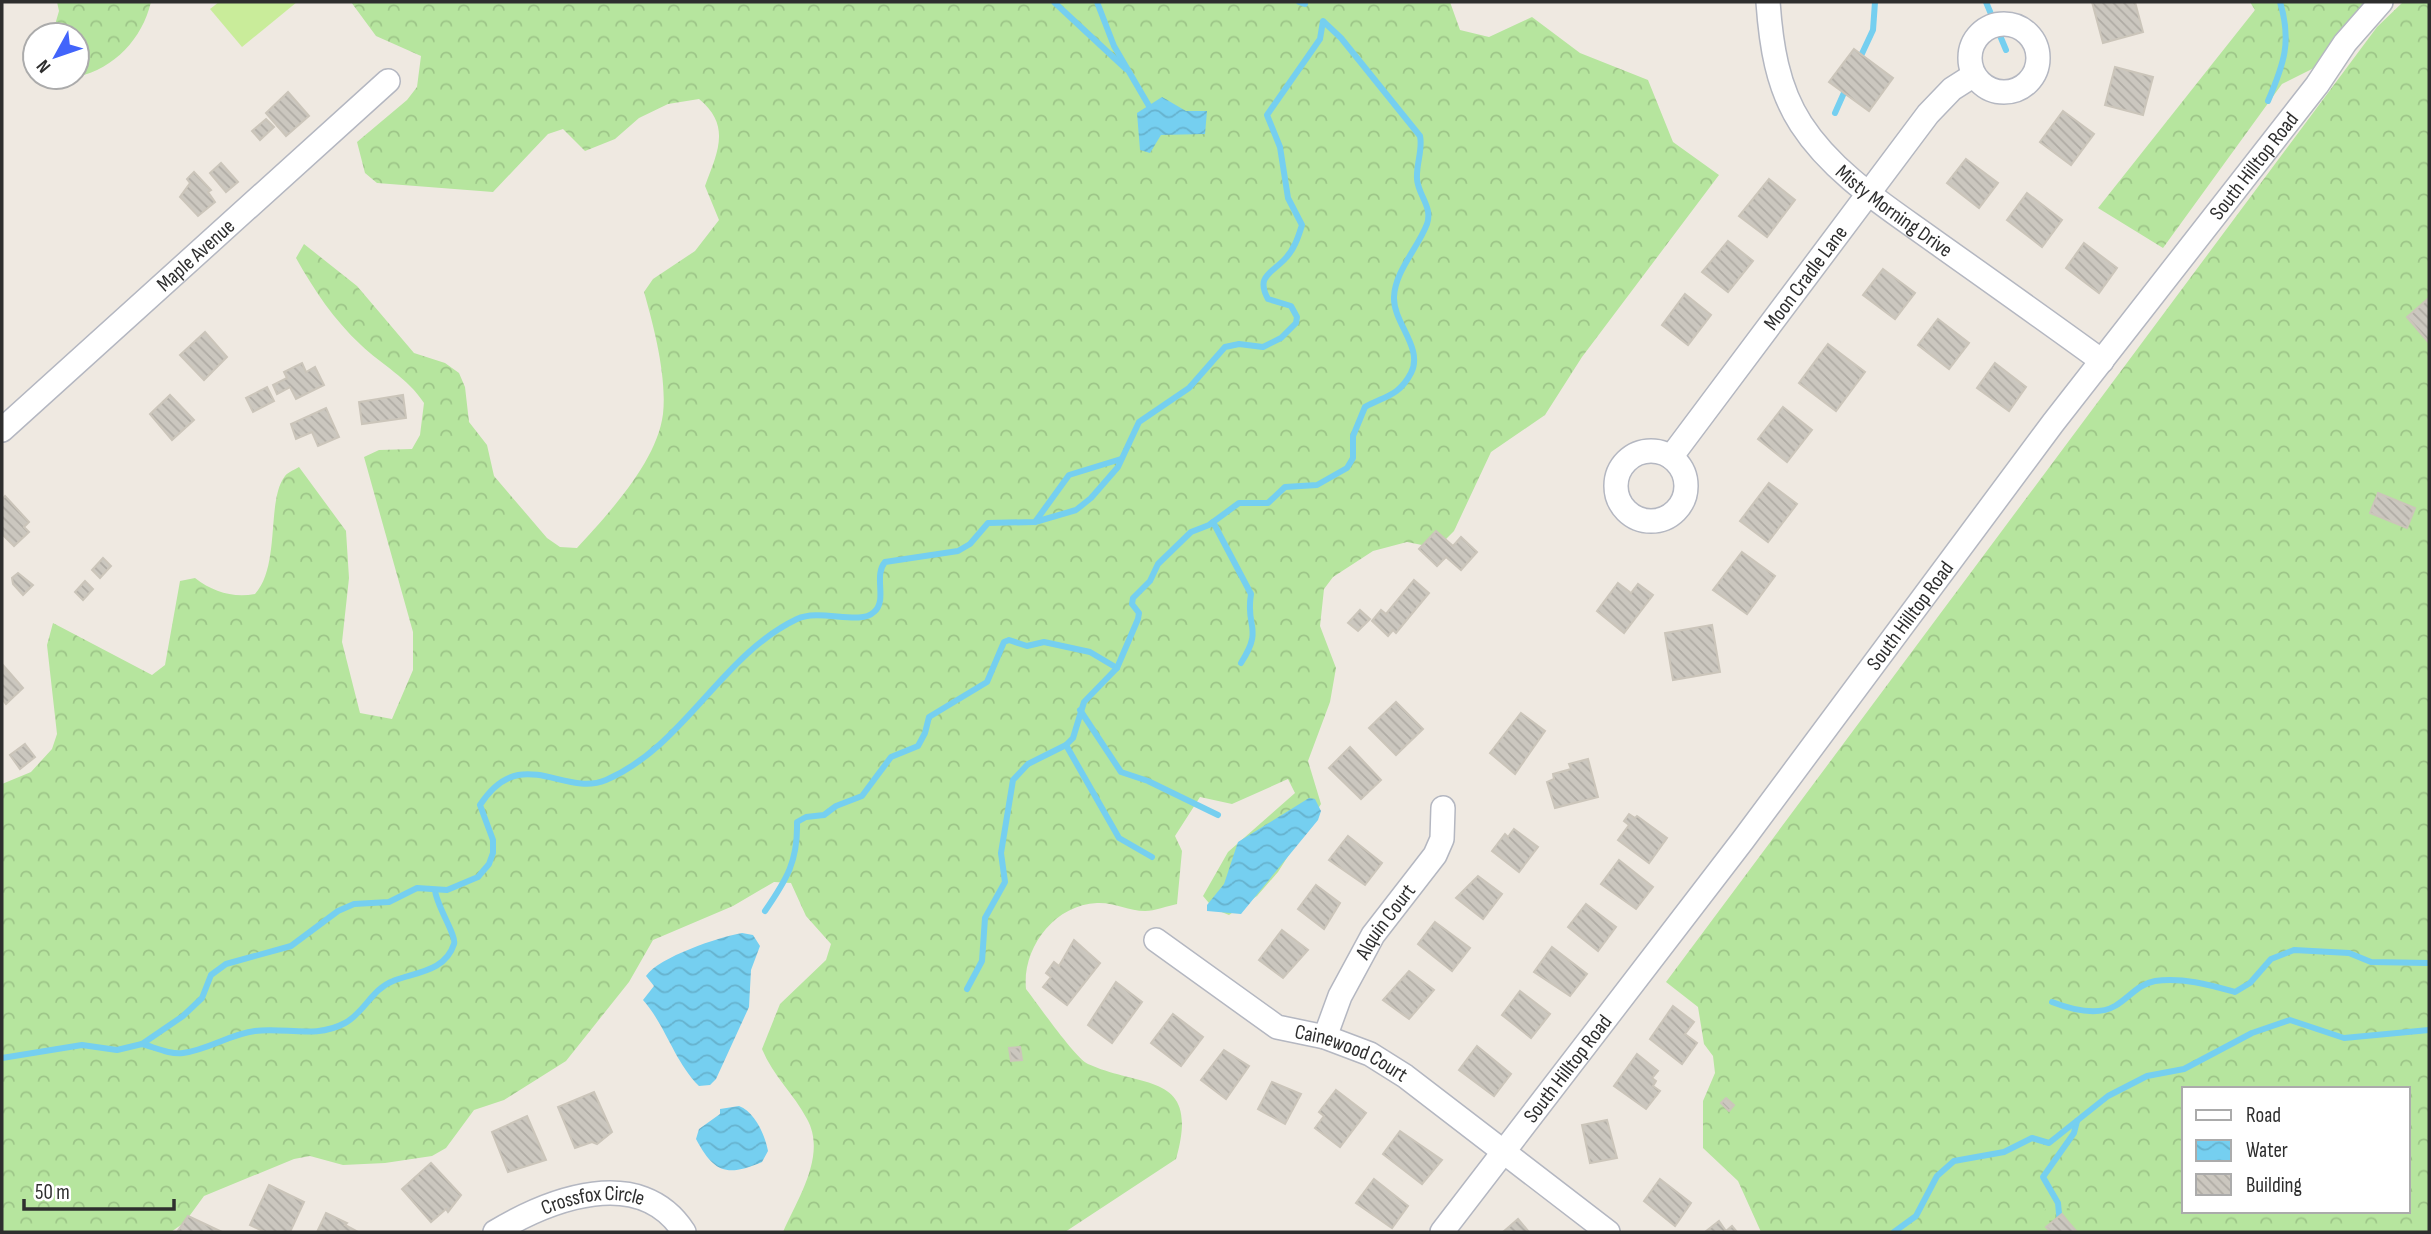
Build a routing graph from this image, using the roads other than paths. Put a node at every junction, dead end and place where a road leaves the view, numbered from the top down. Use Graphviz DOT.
graph roads {
  1 [pos="1768,2"];
  2 [pos="2381,2"];
  3 [pos="1974,75"];
  4 [pos="388,81"];
  5 [pos="1868,193"];
  6 [pos="2102,361"];
  7 [pos="2,430"];
  8 [pos="1671,457"];
  9 [pos="1443,808"];
  10 [pos="1156,940"];
  11 [pos="1325,1037"];
  12 [pos="1503,1152"];
  13 [pos="495,1232"];
  14 [pos="684,1232"];
  15 [pos="1442,1232"];
  16 [pos="1608,1232"];
  1 -- 5 [label="street, Misty Morning Drive"];
  2 -- 6 [label="street, South Hilltop Road"];
  3 -- 5 [label="street, Moon Cradle Lane"];
  4 -- 7 [label="street, Maple Avenue"];
  5 -- 6 [label="street, Misty Morning Drive"];
  5 -- 8 [label="street, Moon Cradle Lane"];
  6 -- 12 [label="street, South Hilltop Road"];
  9 -- 11 [label="street, Alquin Court"];
  10 -- 11 [label="street, Cainewood Court"];
  11 -- 12 [label="street, Cainewood Court"];
  12 -- 15 [label="street, South Hilltop Road"];
  12 -- 16 [label="street, Cainewood Court"];
  13 -- 14 [label="street, Crossfox Circle"];
}
